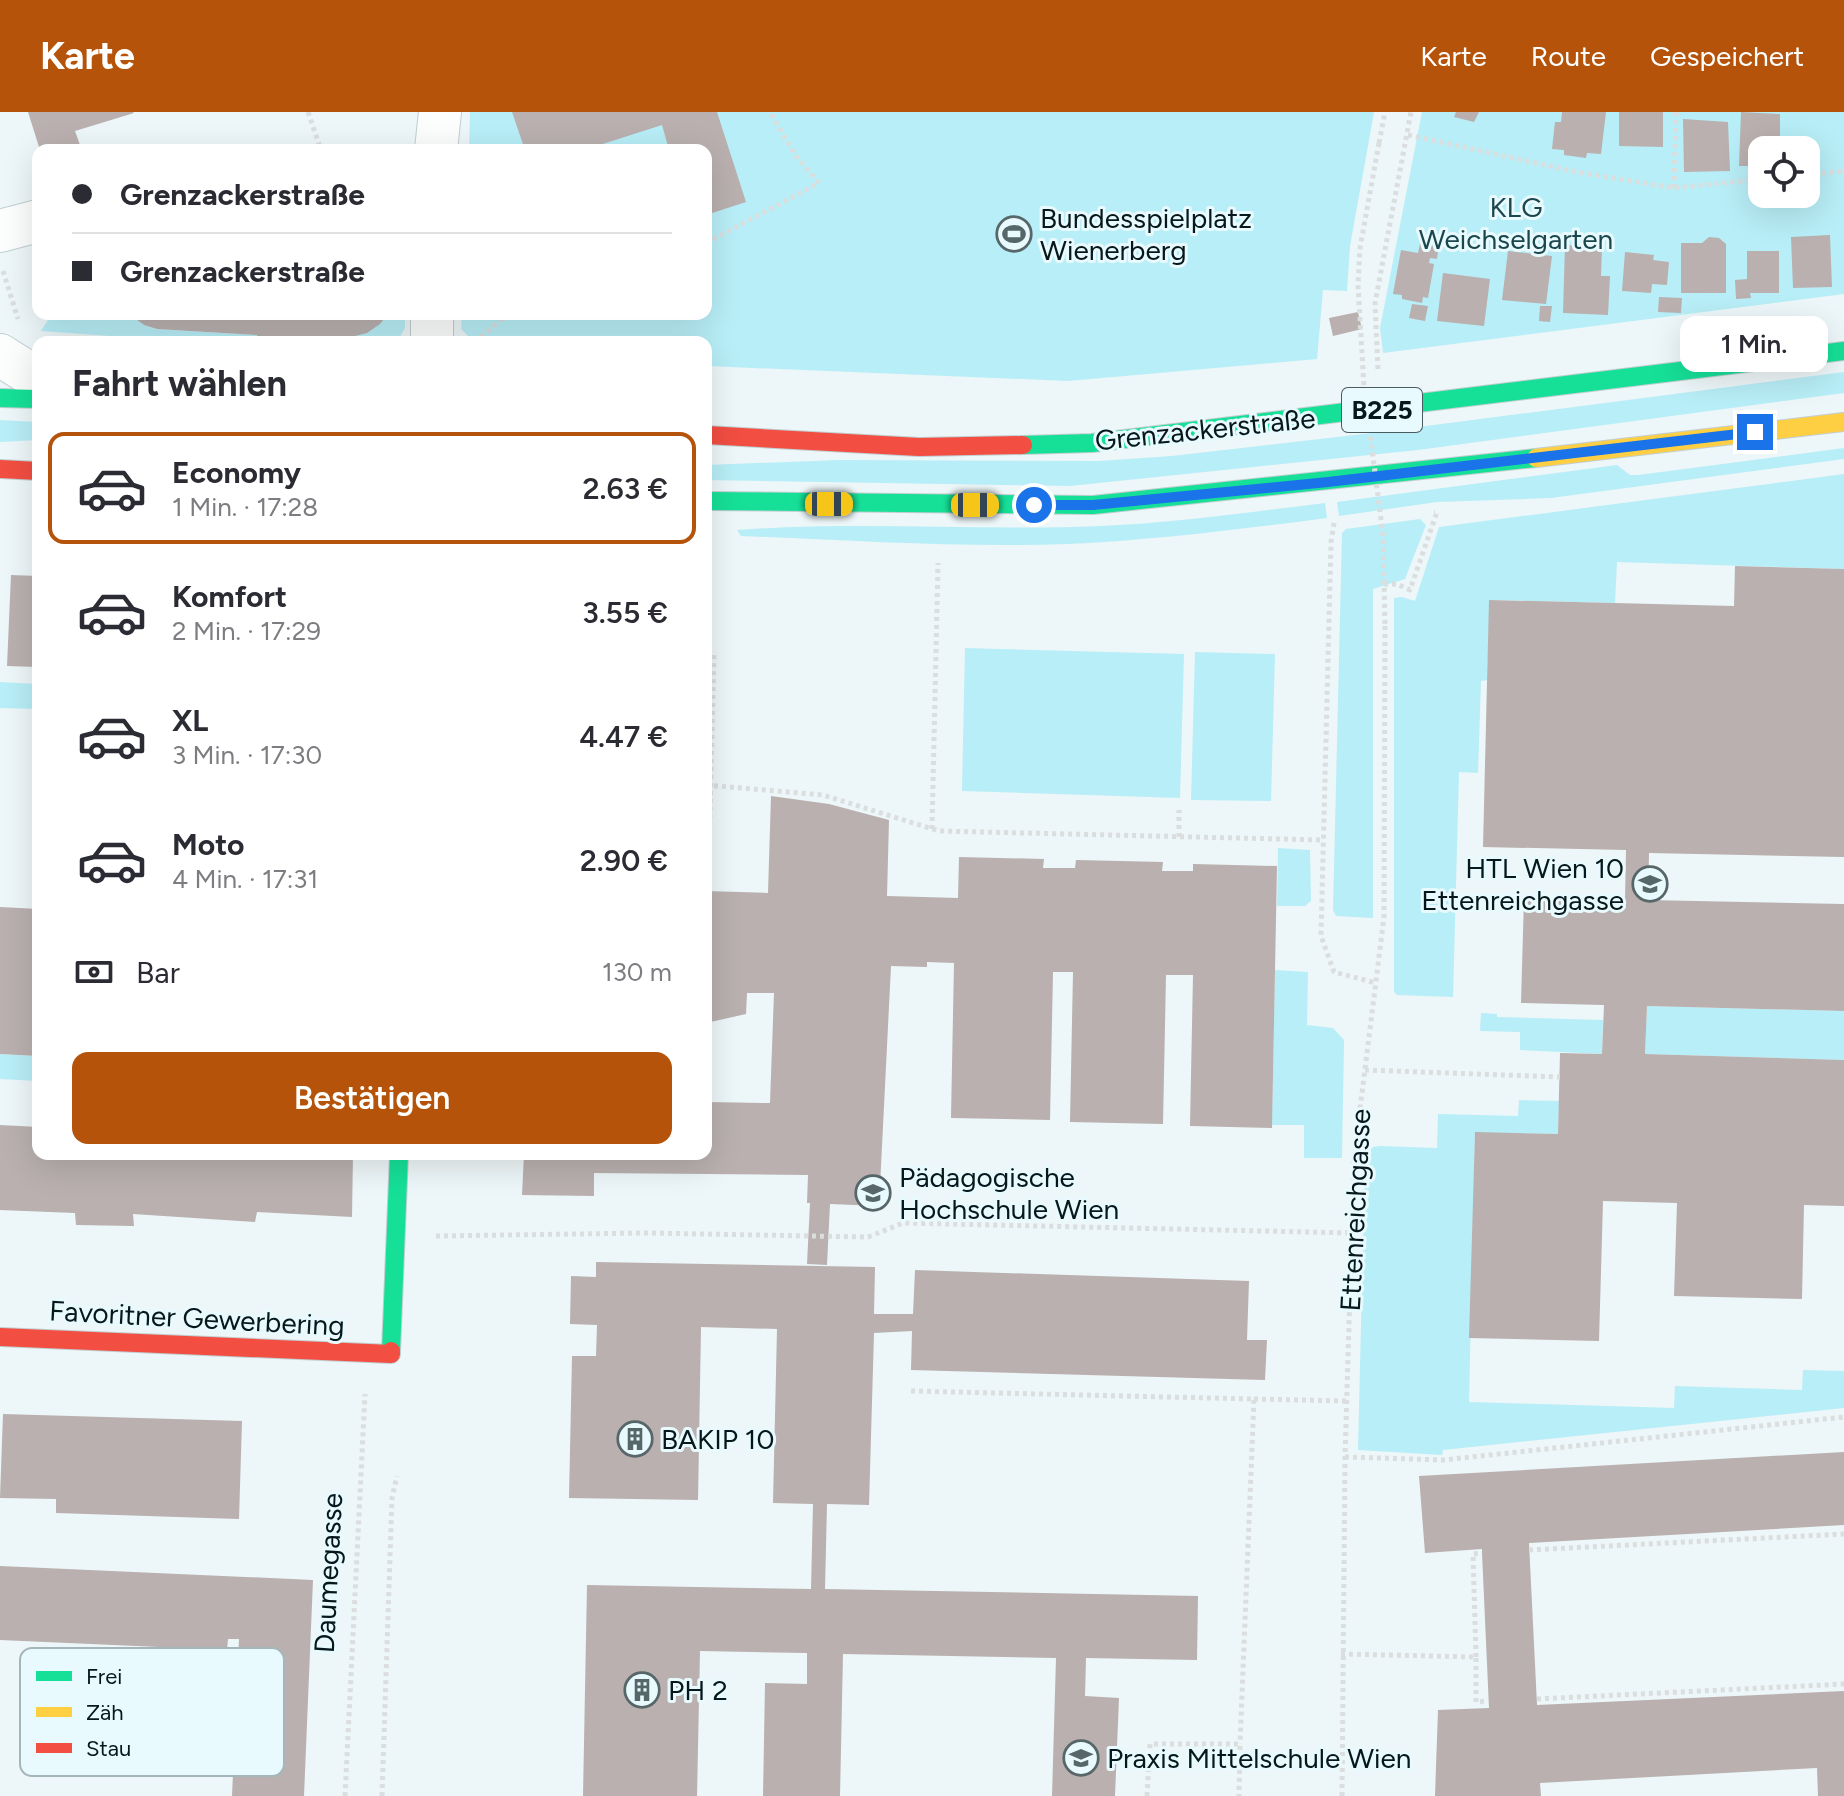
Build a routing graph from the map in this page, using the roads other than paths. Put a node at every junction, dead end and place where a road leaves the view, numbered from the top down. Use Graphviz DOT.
graph roads {
  1 [pos="440,112"];
  2 [pos="437,144"];
  3 [pos="32,223"];
  4 [pos="0,231"];
  5 [pos="10,341"];
  6 [pos="1844,351"];
  7 [pos="32,371"];
  8 [pos="0,398"];
  9 [pos="32,399"];
  10 [pos="1844,422"];
  11 [pos="712,435"];
  12 [pos="0,469"];
  13 [pos="32,471"];
  14 [pos="712,501"];
  15 [pos="399,1160"];
  16 [pos="0,1337"];
  1 -- 2 [label="street"];
  3 -- 4 [label="street"];
  5 -- 7 [label="street"];
  6 -- 11 [label="main road, Grenzackerstraße / B225"];
  8 -- 9 [label="main road"];
  10 -- 14 [label="main road, B225"];
  12 -- 13 [label="main road"];
  15 -- 16 [label="main road, Favoritner Gewerbering"];
}
